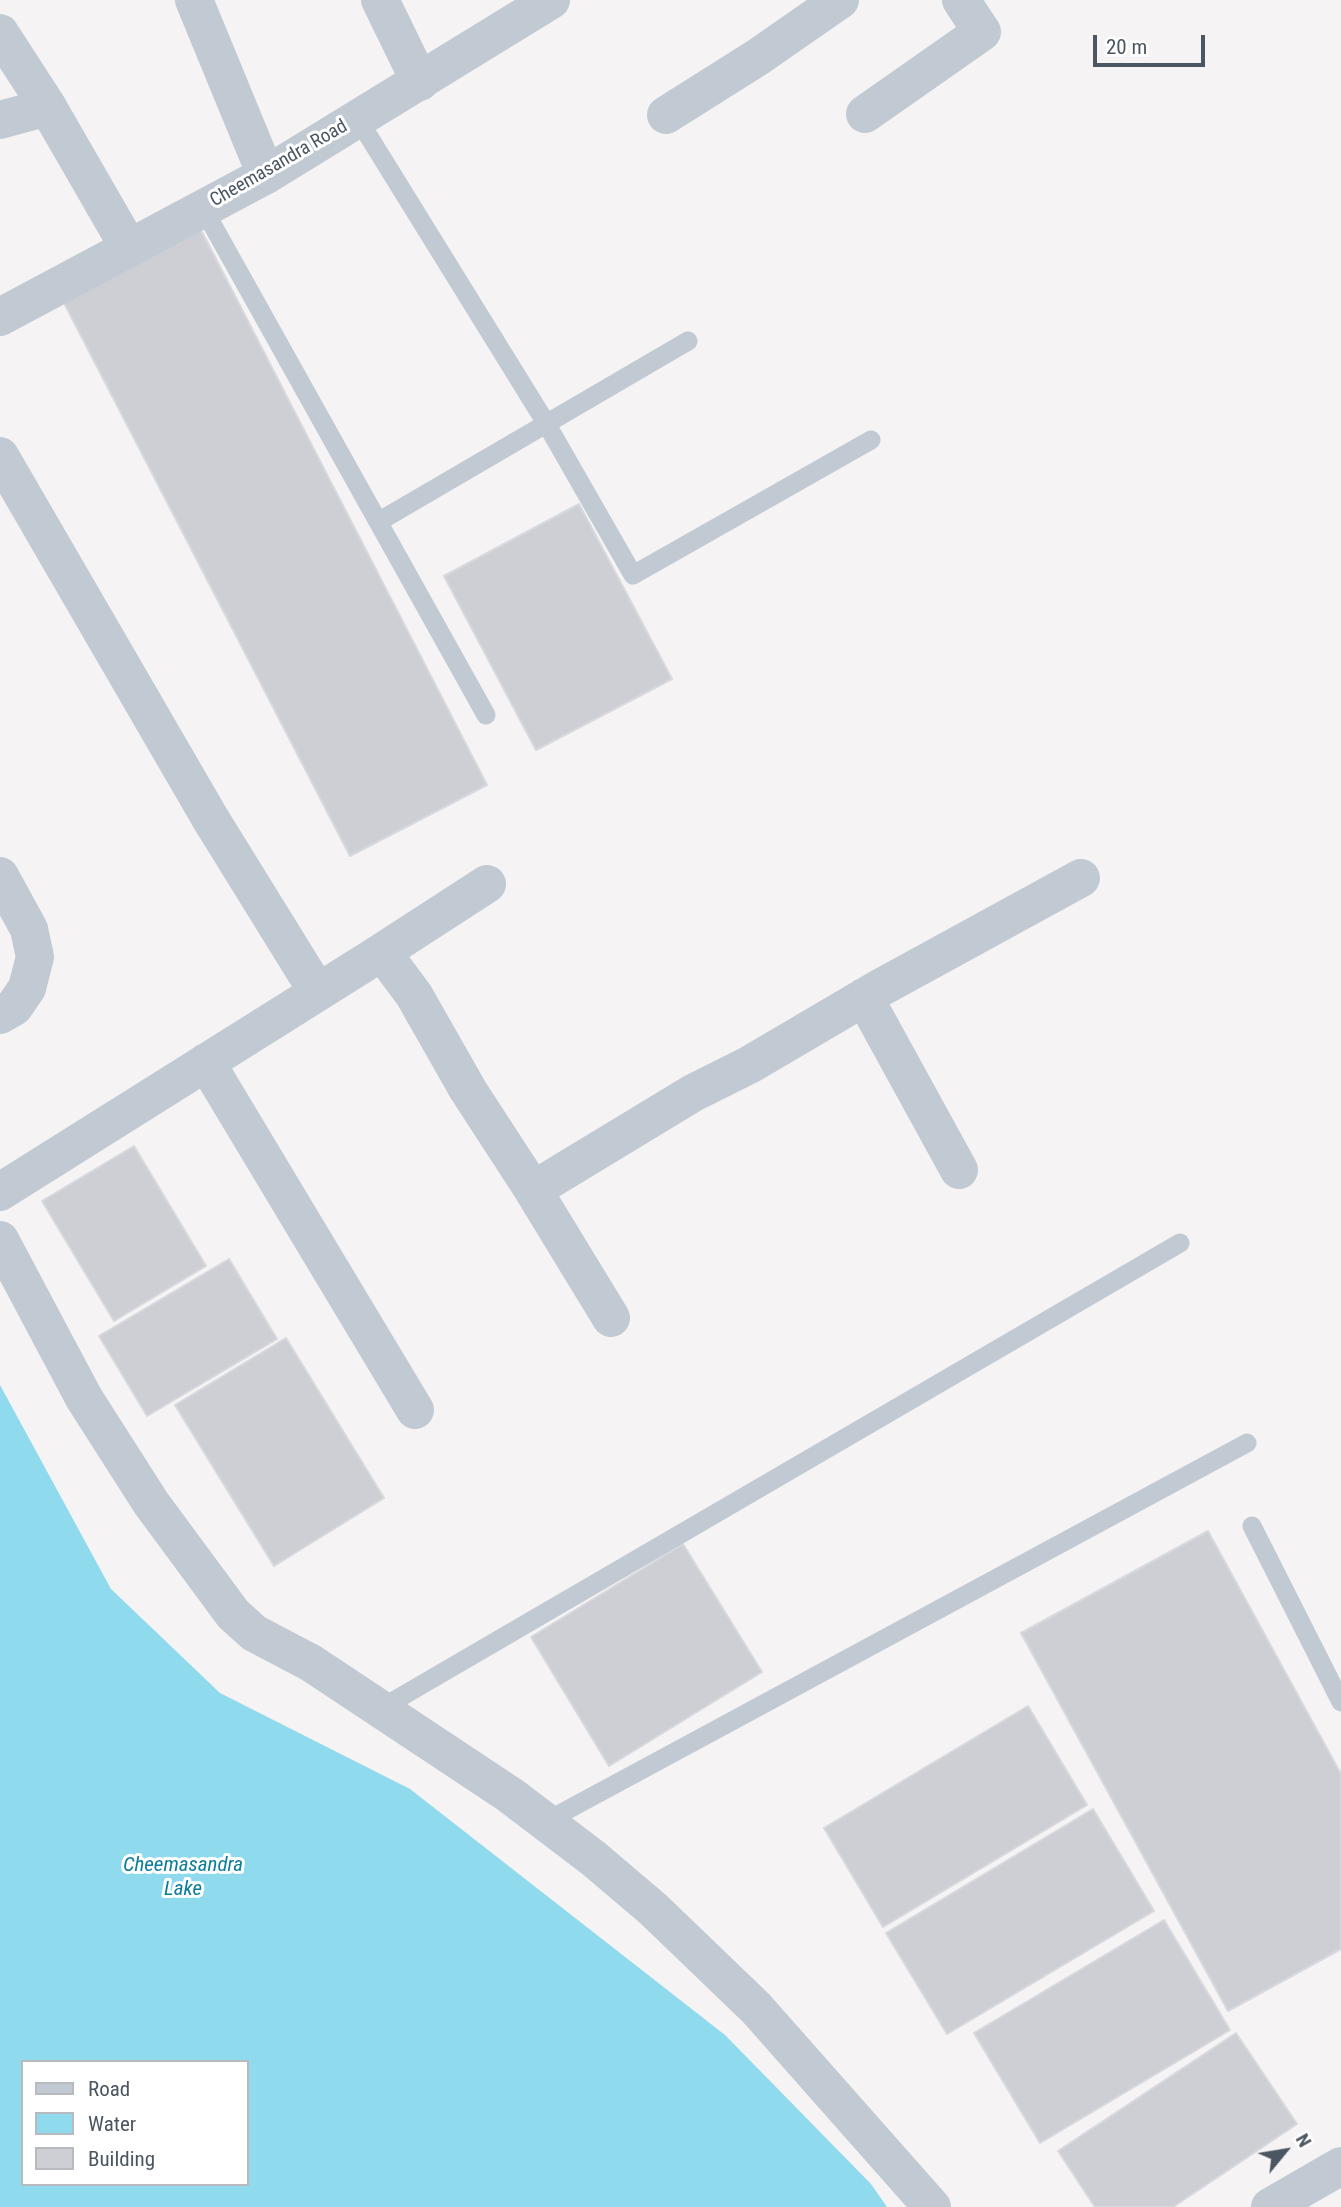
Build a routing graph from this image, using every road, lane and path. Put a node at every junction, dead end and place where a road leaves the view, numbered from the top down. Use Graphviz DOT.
graph roads {
  1 [pos="194,0"];
  2 [pos="380,0"];
  3 [pos="551,0"];
  4 [pos="840,0"];
  5 [pos="961,0"];
  6 [pos="0,33"];
  7 [pos="420,82"];
  8 [pos="48,107"];
  9 [pos="865,114"];
  10 [pos="666,115"];
  11 [pos="358,119"];
  12 [pos="0,120"];
  13 [pos="265,175"];
  14 [pos="203,208"];
  15 [pos="129,248"];
  16 [pos="0,317"];
  17 [pos="688,341"];
  18 [pos="546,423"];
  19 [pos="871,440"];
  20 [pos="0,456"];
  21 [pos="378,522"];
  22 [pos="486,715"];
  23 [pos="0,876"];
  24 [pos="1080,878"];
  25 [pos="487,884"];
  26 [pos="382,953"];
  27 [pos="317,991"];
  28 [pos="864,997"];
  29 [pos="0,1016"];
  30 [pos="206,1062"];
  31 [pos="959,1170"];
  32 [pos="533,1190"];
  33 [pos="0,1192"];
  34 [pos="0,1240"];
  35 [pos="1180,1243"];
  36 [pos="611,1318"];
  37 [pos="415,1410"];
  38 [pos="1248,1443"];
  39 [pos="1252,1526"];
  40 [pos="1341,1702"];
  41 [pos="380,1709"];
  42 [pos="545,1822"];
  43 [pos="1341,2166"];
  44 [pos="932,2207"];
  45 [pos="1270,2207"];
  1 -- 13 [label="street"];
  2 -- 7 [label="street"];
  3 -- 7 [label="street, Cheemasandra Road"];
  4 -- 10 [label="street"];
  5 -- 9 [label="street"];
  6 -- 8 [label="street"];
  7 -- 11 [label="street, Cheemasandra Road"];
  8 -- 12 [label="street"];
  8 -- 15 [label="street"];
  11 -- 13 [label="street, Cheemasandra Road"];
  11 -- 18 [label="lane"];
  13 -- 14 [label="street, Cheemasandra Road"];
  14 -- 15 [label="street, Cheemasandra Road"];
  14 -- 21 [label="lane"];
  15 -- 16 [label="street, Cheemasandra Road"];
  17 -- 18 [label="lane"];
  18 -- 19 [label="lane"];
  18 -- 21 [label="lane"];
  20 -- 27 [label="street"];
  21 -- 22 [label="lane"];
  23 -- 29 [label="street"];
  24 -- 28 [label="street"];
  25 -- 26 [label="street"];
  26 -- 27 [label="street"];
  26 -- 32 [label="street"];
  27 -- 30 [label="street"];
  28 -- 31 [label="street"];
  28 -- 32 [label="street"];
  30 -- 33 [label="street"];
  30 -- 37 [label="street"];
  32 -- 36 [label="street"];
  34 -- 41 [label="street"];
  35 -- 41 [label="lane"];
  38 -- 42 [label="lane"];
  39 -- 40 [label="lane"];
  41 -- 42 [label="street"];
  42 -- 44 [label="street"];
  43 -- 45 [label="street"];
}
